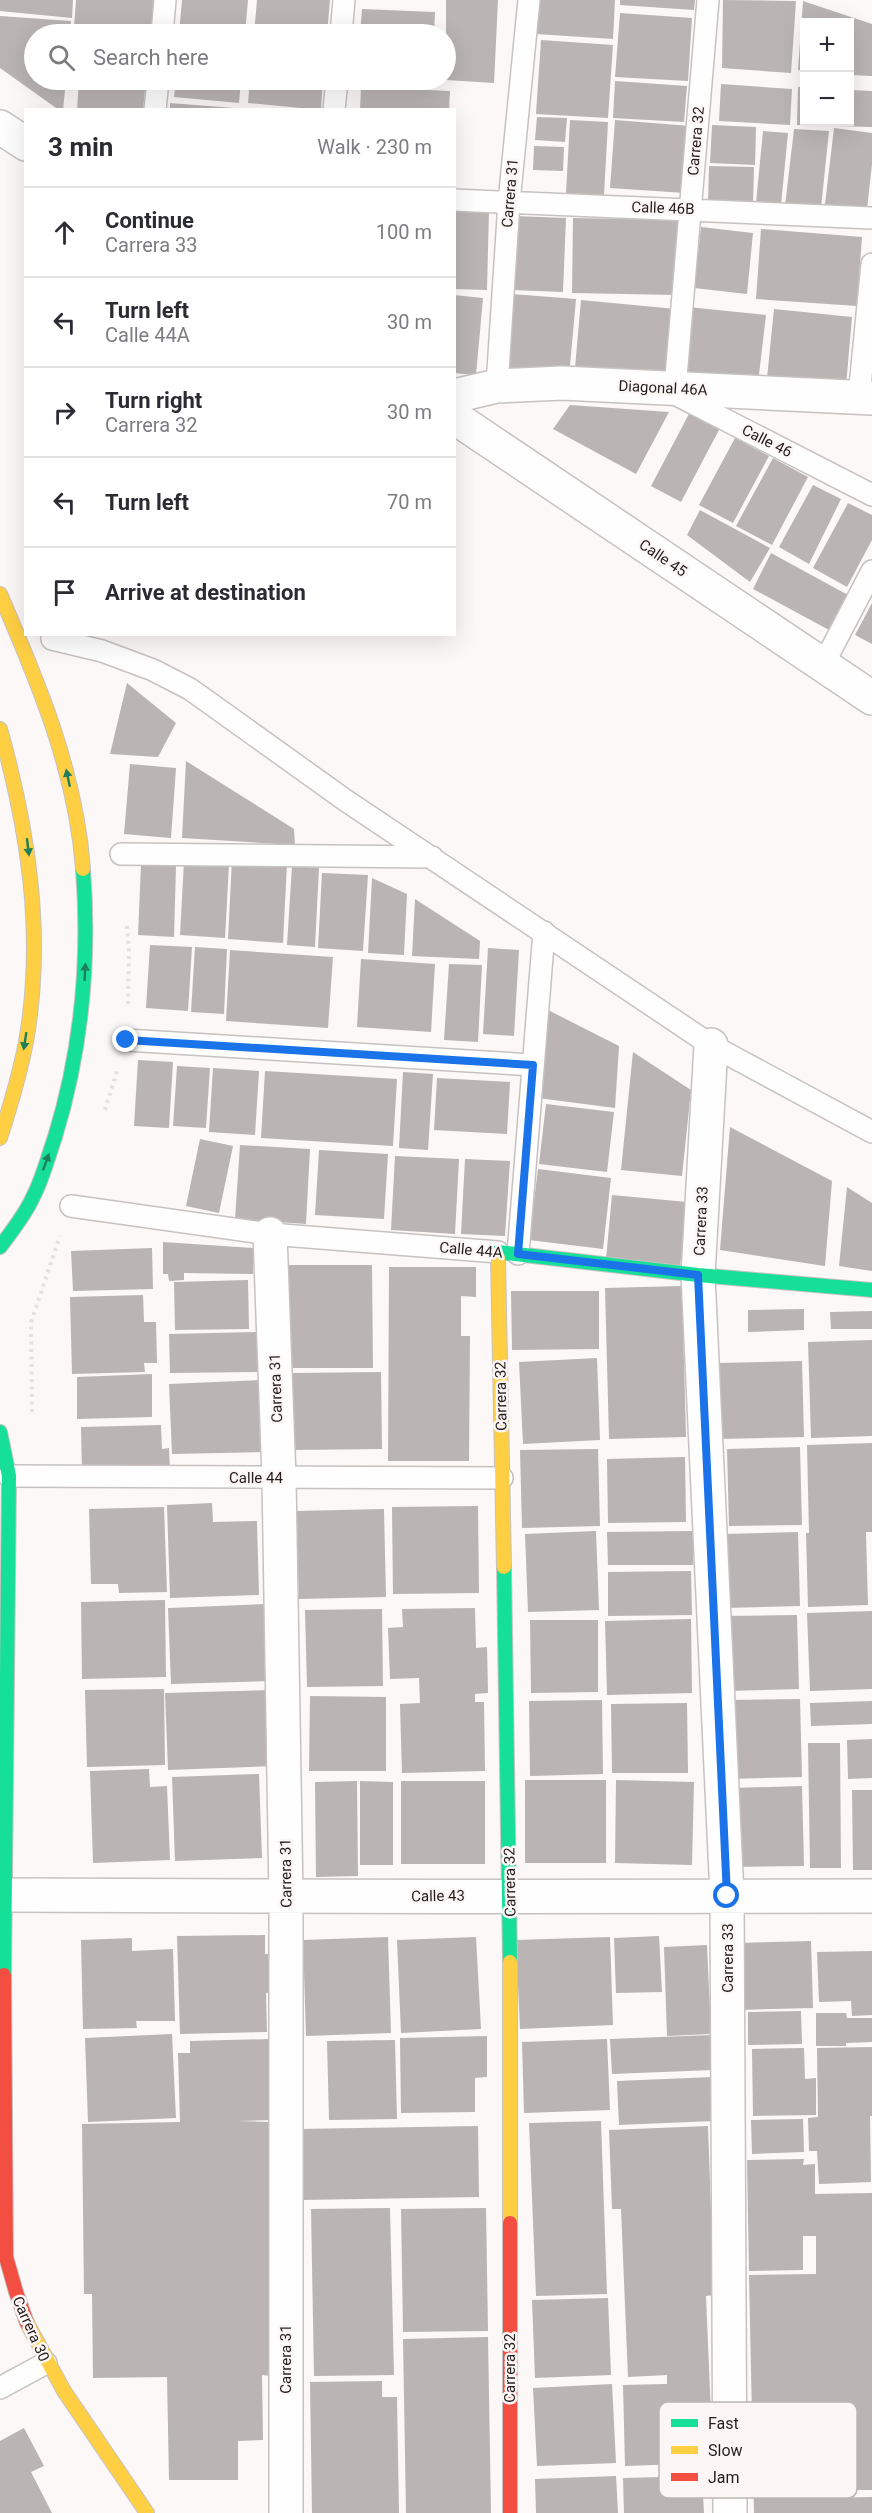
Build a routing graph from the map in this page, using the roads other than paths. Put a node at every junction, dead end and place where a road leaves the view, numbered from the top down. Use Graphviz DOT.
graph roads {
  1 [pos="165,0"];
  2 [pos="344,0"];
  3 [pos="530,0"];
  4 [pos="708,0"];
  5 [pos="163,24"];
  6 [pos="342,24"];
  7 [pos="157,90"];
  8 [pos="336,90"];
  9 [pos="155,108"];
  10 [pos="334,108"];
  11 [pos="0,128"];
  12 [pos="24,143"];
  13 [pos="456,200"];
  14 [pos="508,202"];
  15 [pos="690,209"];
  16 [pos="872,218"];
  17 [pos="872,264"];
  18 [pos="497,386"];
  19 [pos="669,388"];
  20 [pos="456,396"];
  21 [pos="866,398"];
  22 [pos="456,418"];
  23 [pos="872,495"];
  24 [pos="872,571"];
  25 [pos="0,594"];
  26 [pos="52,639"];
  27 [pos="823,665"];
  28 [pos="872,698"];
  29 [pos="0,729"];
  30 [pos="121,854"];
  31 [pos="433,857"];
  32 [pos="544,932"];
  33 [pos="126,1040"];
  34 [pos="711,1045"];
  35 [pos="533,1065"];
  36 [pos="872,1132"];
  37 [pos="0,1138"];
  38 [pos="71,1206"];
  39 [pos="270,1234"];
  40 [pos="0,1247"];
  41 [pos="508,1253"];
  42 [pos="698,1275"];
  43 [pos="872,1290"];
  44 [pos="0,1432"];
  45 [pos="9,1476"];
  46 [pos="279,1478"];
  47 [pos="502,1478"];
  48 [pos="4,1895"];
  49 [pos="510,1895"];
  50 [pos="727,1896"];
  51 [pos="872,1896"];
  52 [pos="286,1898"];
  53 [pos="46,2364"];
  54 [pos="0,2388"];
  55 [pos="729,2402"];
  56 [pos="730,2498"];
  57 [pos="147,2513"];
  58 [pos="286,2513"];
  59 [pos="510,2513"];
  60 [pos="730,2513"];
  1 -- 5 [label="lane"];
  2 -- 6 [label="lane"];
  3 -- 14 [label="lane, Carrera 31"];
  4 -- 15 [label="lane, Carrera 32"];
  7 -- 9 [label="lane"];
  8 -- 10 [label="lane"];
  11 -- 12 [label="street"];
  13 -- 14 [label="lane, Calle 46B"];
  14 -- 15 [label="lane, Calle 46B"];
  14 -- 18 [label="lane, Carrera 31"];
  15 -- 16 [label="lane, Calle 46B"];
  15 -- 19 [label="lane, Carrera 32"];
  17 -- 21 [label="lane"];
  18 -- 19 [label="street, Diagonal 46A"];
  18 -- 20 [label="street, Diagonal 46A"];
  19 -- 21 [label="street, Diagonal 46A"];
  19 -- 23 [label="lane, Calle 46"];
  22 -- 27 [label="street, Calle 45"];
  24 -- 27 [label="lane"];
  40 -- 25 [label="street, one-way"];
  26 -- 31 [label="lane"];
  27 -- 28 [label="street, Calle 45"];
  29 -- 37 [label="street, one-way"];
  30 -- 31 [label="lane"];
  31 -- 32 [label="lane"];
  32 -- 34 [label="lane"];
  32 -- 35 [label="lane, Carrera 32"];
  33 -- 35 [label="lane"];
  34 -- 36 [label="lane"];
  34 -- 42 [label="street, Carrera 33"];
  35 -- 41 [label="lane, Carrera 32"];
  38 -- 39 [label="lane, Calle 44A"];
  39 -- 41 [label="lane, Calle 44A"];
  39 -- 46 [label="street, Carrera 31"];
  41 -- 42 [label="street, Calle 44A"];
  41 -- 47 [label="street, Carrera 32"];
  42 -- 43 [label="street, Calle 44A"];
  42 -- 50 [label="street, Carrera 33"];
  44 -- 45 [label="street, Carrera 30"];
  45 -- 46 [label="lane, Calle 44"];
  45 -- 48 [label="street, Carrera 30"];
  46 -- 47 [label="lane, Calle 44"];
  46 -- 52 [label="street, Carrera 31"];
  47 -- 49 [label="street, Carrera 32"];
  48 -- 52 [label="street, Calle 43"];
  48 -- 53 [label="street, Carrera 30"];
  49 -- 50 [label="street, Calle 43"];
  49 -- 52 [label="street, Calle 43"];
  49 -- 59 [label="street, Carrera 32"];
  50 -- 51 [label="street, Calle 43"];
  50 -- 55 [label="street, Carrera 33"];
  52 -- 58 [label="street, Carrera 31"];
  53 -- 54 [label="lane"];
  53 -- 57 [label="street, Carrera 30"];
  56 -- 60 [label="street, Carrera 33"];
}
